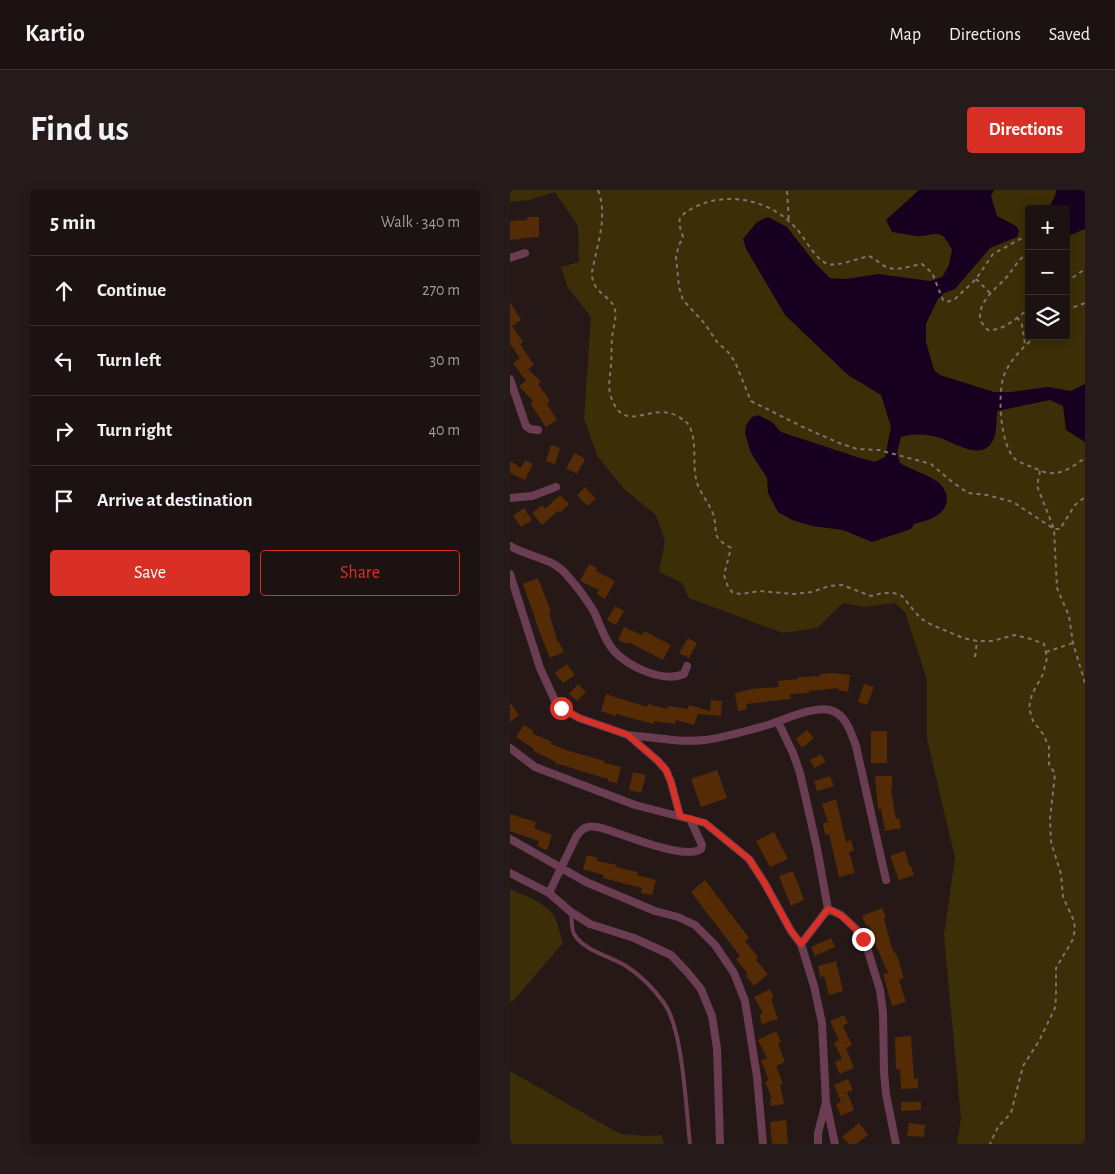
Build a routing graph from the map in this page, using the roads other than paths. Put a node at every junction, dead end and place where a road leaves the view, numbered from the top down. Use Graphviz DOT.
graph roads {
  1 [pos="525,254"];
  2 [pos="510,258"];
  3 [pos="510,379"];
  4 [pos="538,430"];
  5 [pos="556,487"];
  6 [pos="510,498"];
  7 [pos="510,546"];
  8 [pos="510,574"];
  9 [pos="687,666"];
  10 [pos="778,722"];
  11 [pos="628,735"];
  12 [pos="510,748"];
  13 [pos="680,816"];
  14 [pos="690,819"];
  15 [pos="510,839"];
  16 [pos="562,868"];
  17 [pos="510,873"];
  18 [pos="886,880"];
  19 [pos="549,893"];
  20 [pos="828,909"];
  21 [pos="571,912"];
  22 [pos="801,944"];
  23 [pos="826,1102"];
  24 [pos="690,1144"];
  25 [pos="720,1144"];
  26 [pos="763,1144"];
  27 [pos="818,1144"];
  28 [pos="835,1144"];
  29 [pos="896,1144"];
  1 -- 2 [label="street"];
  3 -- 4 [label="street"];
  5 -- 6 [label="street"];
  7 -- 9 [label="street"];
  8 -- 11 [label="street"];
  10 -- 11 [label="street"];
  10 -- 18 [label="street"];
  10 -- 20 [label="street"];
  11 -- 13 [label="street"];
  12 -- 13 [label="street"];
  13 -- 14 [label="street"];
  14 -- 16 [label="street"];
  14 -- 22 [label="street"];
  15 -- 16 [label="street"];
  16 -- 19 [label="street"];
  16 -- 26 [label="street"];
  17 -- 19 [label="street"];
  19 -- 21 [label="street"];
  20 -- 22 [label="street"];
  20 -- 29 [label="street"];
  21 -- 24 [label="lane"];
  21 -- 25 [label="street"];
  22 -- 23 [label="street"];
  23 -- 27 [label="street"];
  23 -- 28 [label="street"];
}
